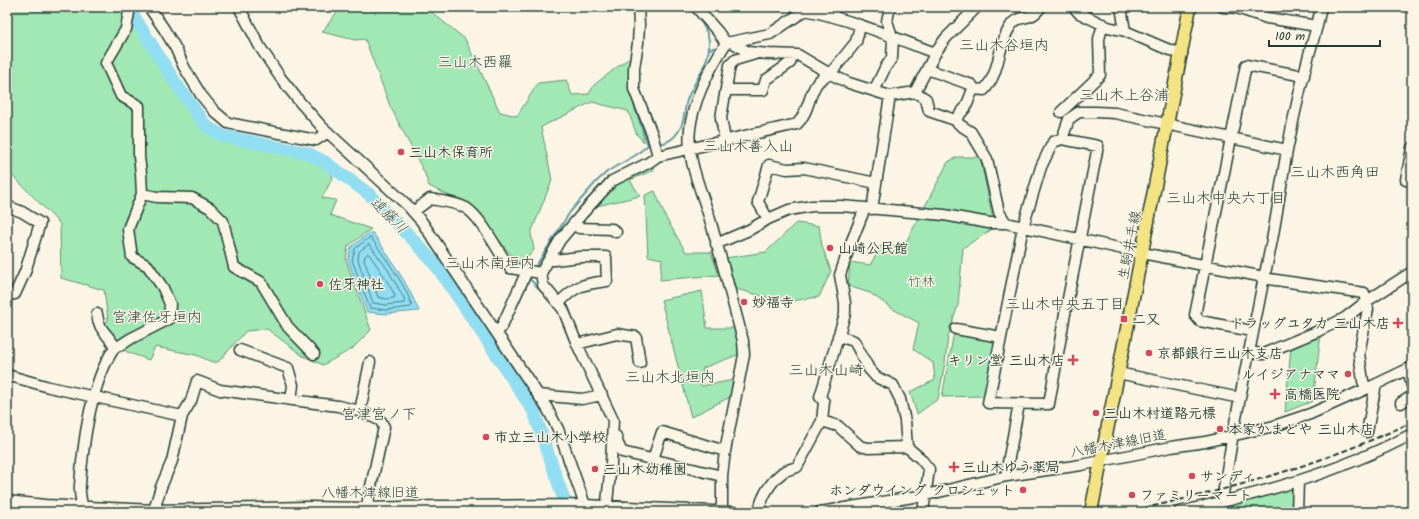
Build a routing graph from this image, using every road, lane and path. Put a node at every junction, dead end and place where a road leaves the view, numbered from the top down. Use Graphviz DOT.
graph roads {
  1 [pos="130,7"];
  2 [pos="148,7"];
  3 [pos="239,7"];
  4 [pos="638,7"];
  5 [pos="697,7"];
  6 [pos="837,7"];
  7 [pos="890,7"];
  8 [pos="977,7"];
  9 [pos="1041,7"];
  10 [pos="1074,7"];
  11 [pos="1121,7"];
  12 [pos="1190,7"];
  13 [pos="1223,7"];
  14 [pos="1321,7"];
  15 [pos="807,9"];
  16 [pos="825,14"];
  17 [pos="1102,24"];
  18 [pos="860,26"];
  19 [pos="1316,26"];
  20 [pos="1125,31"];
  21 [pos="893,38"];
  22 [pos="729,43"];
  23 [pos="759,53"];
  24 [pos="935,53"];
  25 [pos="1182,54"];
  26 [pos="792,55"];
  27 [pos="927,69"];
  28 [pos="830,74"];
  29 [pos="1304,76"];
  30 [pos="973,89"];
  31 [pos="726,90"];
  32 [pos="874,91"];
  33 [pos="914,92"];
  34 [pos="890,96"];
  35 [pos="1061,112"];
  36 [pos="955,120"];
  37 [pos="1168,124"];
  38 [pos="328,132"];
  39 [pos="1062,138"];
  40 [pos="1232,138"];
  41 [pos="725,140"];
  42 [pos="1412,148"];
  43 [pos="689,149"];
  44 [pos="1287,150"];
  45 [pos="658,156"];
  46 [pos="1412,181"];
  47 [pos="876,183"];
  48 [pos="142,194"];
  49 [pos="7,206"];
  50 [pos="869,209"];
  51 [pos="413,212"];
  52 [pos="768,219"];
  53 [pos="1006,223"];
  54 [pos="574,224"];
  55 [pos="1023,227"];
  56 [pos="616,232"];
  57 [pos="1080,239"];
  58 [pos="716,244"];
  59 [pos="1142,253"];
  60 [pos="549,260"];
  61 [pos="1204,265"];
  62 [pos="534,272"];
  63 [pos="1412,272"];
  64 [pos="1264,277"];
  65 [pos="7,296"];
  66 [pos="1367,301"];
  67 [pos="559,304"];
  68 [pos="97,314"];
  69 [pos="956,329"];
  70 [pos="1252,331"];
  71 [pos="496,332"];
  72 [pos="838,336"];
  73 [pos="1001,337"];
  74 [pos="577,344"];
  75 [pos="115,347"];
  76 [pos="240,350"];
  77 [pos="1249,352"];
  78 [pos="314,354"];
  79 [pos="370,362"];
  80 [pos="640,363"];
  81 [pos="1410,368"];
  82 [pos="1118,373"];
  83 [pos="7,376"];
  84 [pos="1412,386"];
  85 [pos="1370,387"];
  86 [pos="538,395"];
  87 [pos="602,395"];
  88 [pos="94,396"];
  89 [pos="1412,396"];
  90 [pos="1240,398"];
  91 [pos="291,400"];
  92 [pos="1400,403"];
  93 [pos="1019,404"];
  94 [pos="360,411"];
  95 [pos="182,416"];
  96 [pos="822,421"];
  97 [pos="1367,432"];
  98 [pos="613,433"];
  99 [pos="1412,434"];
  100 [pos="1233,436"];
  101 [pos="907,447"];
  102 [pos="725,451"];
  103 [pos="653,459"];
  104 [pos="1101,460"];
  105 [pos="722,476"];
  106 [pos="1007,476"];
  107 [pos="1298,482"];
  108 [pos="926,495"];
  109 [pos="7,501"];
  110 [pos="580,505"];
  111 [pos="438,506"];
  112 [pos="1221,507"];
  113 [pos="368,508"];
  114 [pos="422,509"];
  115 [pos="606,509"];
  116 [pos="83,510"];
  117 [pos="154,510"];
  118 [pos="223,510"];
  119 [pos="277,510"];
  120 [pos="449,512"];
  121 [pos="720,512"];
  122 [pos="733,512"];
  123 [pos="759,512"];
  124 [pos="820,512"];
  125 [pos="923,512"];
  126 [pos="1091,512"];
  127 [pos="1179,512"];
  128 [pos="1297,512"];
  1 -- 48 [label="street"];
  2 -- 38 [label="street"];
  3 -- 38 [label="street"];
  4 -- 45 [label="street"];
  5 -- 22 [label="street"];
  6 -- 16 [label="street"];
  7 -- 21 [label="street"];
  8 -- 24 [label="street"];
  9 -- 30 [label="street"];
  10 -- 17 [label="street"];
  11 -- 20 [label="street"];
  12 -- 25 [label="main road, 生駒井手線"];
  13 -- 19 [label="street"];
  14 -- 19 [label="street"];
  15 -- 16 [label="street"];
  15 -- 22 [label="street"];
  16 -- 18 [label="street"];
  17 -- 20 [label="street"];
  17 -- 35 [label="street"];
  18 -- 21 [label="street"];
  18 -- 28 [label="street"];
  19 -- 29 [label="street"];
  20 -- 25 [label="street"];
  21 -- 24 [label="street"];
  21 -- 32 [label="street"];
  22 -- 23 [label="street"];
  22 -- 43 [label="street"];
  23 -- 26 [label="street"];
  23 -- 31 [label="street"];
  24 -- 27 [label="street"];
  25 -- 37 [label="main road, 生駒井手線"];
  26 -- 28 [label="street"];
  26 -- 31 [label="street"];
  27 -- 30 [label="street"];
  27 -- 33 [label="street"];
  28 -- 32 [label="street"];
  28 -- 41 [label="street"];
  29 -- 40 [label="street"];
  29 -- 44 [label="street"];
  30 -- 36 [label="street"];
  31 -- 41 [label="street"];
  32 -- 34 [label="street"];
  33 -- 34 [label="street"];
  33 -- 36 [label="street"];
  34 -- 47 [label="street"];
  36 -- 53 [label="street"];
  37 -- 39 [label="street"];
  37 -- 40 [label="street"];
  37 -- 59 [label="main road, 生駒井手線"];
  38 -- 51 [label="street"];
  39 -- 55 [label="street"];
  39 -- 57 [label="street"];
  40 -- 44 [label="street"];
  40 -- 61 [label="street"];
  41 -- 43 [label="street"];
  42 -- 46 [label="street"];
  43 -- 45 [label="street"];
  43 -- 58 [label="street"];
  44 -- 64 [label="street"];
  45 -- 54 [label="street"];
  47 -- 50 [label="street"];
  47 -- 52 [label="street"];
  48 -- 75 [label="street"];
  48 -- 78 [label="street"];
  49 -- 65 [label="street"];
  50 -- 52 [label="street"];
  50 -- 53 [label="street"];
  50 -- 72 [label="street"];
  51 -- 62 [label="street"];
  51 -- 71 [label="street"];
  52 -- 58 [label="street"];
  53 -- 55 [label="street"];
  54 -- 56 [label="street"];
  54 -- 60 [label="street"];
  55 -- 57 [label="street"];
  55 -- 73 [label="street"];
  57 -- 59 [label="street"];
  57 -- 93 [label="street"];
  58 -- 102 [label="street"];
  59 -- 61 [label="street"];
  59 -- 82 [label="main road, 生駒井手線"];
  60 -- 62 [label="street"];
  60 -- 67 [label="street"];
  61 -- 64 [label="street"];
  61 -- 70 [label="street"];
  62 -- 67 [label="street"];
  62 -- 71 [label="street"];
  63 -- 66 [label="street"];
  64 -- 66 [label="street"];
  64 -- 70 [label="street"];
  66 -- 77 [label="street"];
  66 -- 85 [label="street"];
  67 -- 74 [label="street"];
  68 -- 75 [label="street"];
  69 -- 73 [label="street"];
  70 -- 77 [label="street"];
  71 -- 86 [label="street"];
  72 -- 96 [label="street"];
  72 -- 101 [label="street"];
  73 -- 93 [label="street"];
  74 -- 80 [label="street"];
  74 -- 87 [label="street"];
  75 -- 88 [label="street"];
  76 -- 91 [label="street"];
  77 -- 90 [label="street"];
  79 -- 94 [label="street"];
  81 -- 84 [label="street"];
  81 -- 85 [label="street, 八幡木津線旧道"];
  82 -- 90 [label="street"];
  82 -- 104 [label="main road, 生駒井手線"];
  83 -- 88 [label="street"];
  85 -- 97 [label="street"];
  85 -- 100 [label="street, 八幡木津線旧道"];
  86 -- 87 [label="street"];
  86 -- 110 [label="street"];
  87 -- 98 [label="street"];
  88 -- 95 [label="street"];
  88 -- 116 [label="street"];
  89 -- 92 [label="street"];
  90 -- 100 [label="street"];
  91 -- 94 [label="street"];
  91 -- 95 [label="street"];
  93 -- 106 [label="street"];
  94 -- 113 [label="street"];
  95 -- 117 [label="street"];
  96 -- 101 [label="street"];
  96 -- 123 [label="street"];
  98 -- 103 [label="street"];
  98 -- 115 [label="street"];
  99 -- 107 [label="street"];
  100 -- 104 [label="street, 八幡木津線旧道"];
  100 -- 112 [label="street"];
  101 -- 108 [label="street"];
  102 -- 103 [label="street"];
  102 -- 105 [label="street"];
  103 -- 105 [label="street"];
  104 -- 106 [label="street, 八幡木津線旧道"];
  104 -- 126 [label="main road, 生駒井手線"];
  105 -- 121 [label="street"];
  106 -- 108 [label="street, 八幡木津線旧道"];
  107 -- 112 [label="street"];
  107 -- 128 [label="street"];
  108 -- 124 [label="street, 八幡木津線旧道"];
  108 -- 125 [label="street"];
  109 -- 116 [label="street, 八幡木津線旧道"];
  110 -- 111 [label="street, 八幡木津線旧道"];
  110 -- 115 [label="street, 八幡木津線旧道"];
  111 -- 114 [label="street, 八幡木津線旧道"];
  111 -- 120 [label="street"];
  112 -- 127 [label="street"];
  113 -- 114 [label="street, 八幡木津線旧道"];
  113 -- 119 [label="street, 八幡木津線旧道"];
  115 -- 121 [label="street, 八幡木津線旧道"];
  116 -- 117 [label="street, 八幡木津線旧道"];
  117 -- 118 [label="street, 八幡木津線旧道"];
  118 -- 119 [label="street, 八幡木津線旧道"];
  121 -- 122 [label="street, 八幡木津線旧道"];
}
